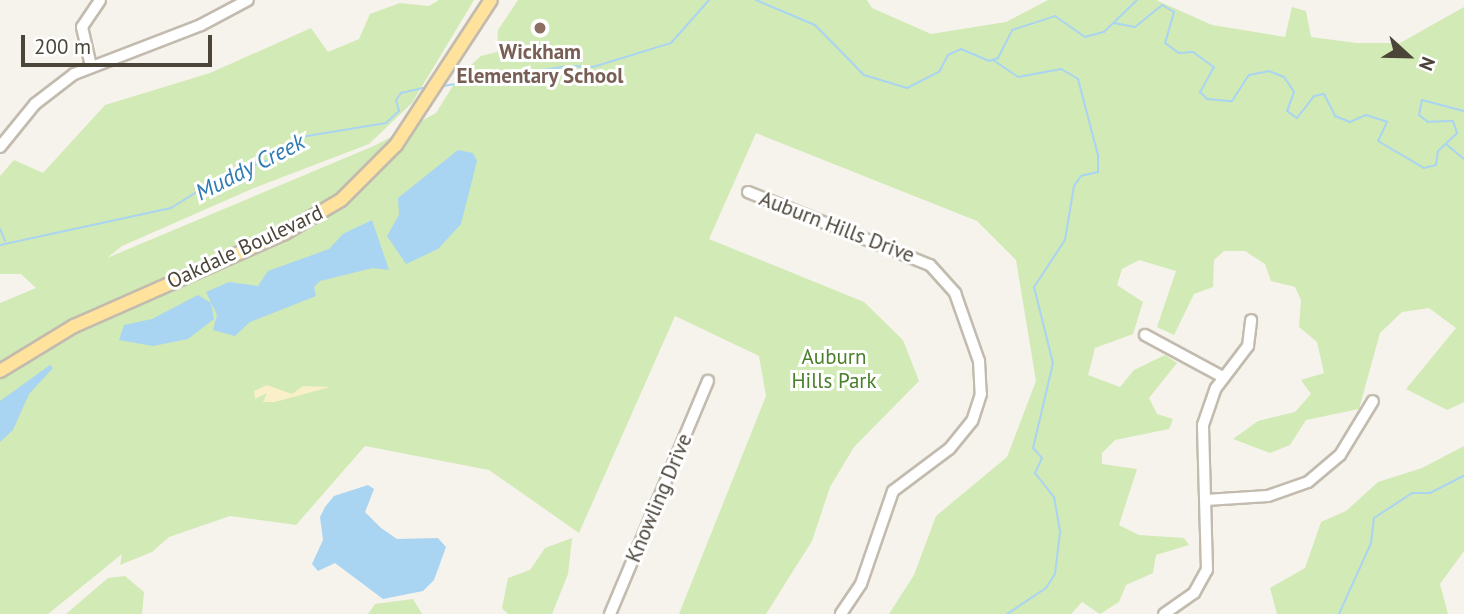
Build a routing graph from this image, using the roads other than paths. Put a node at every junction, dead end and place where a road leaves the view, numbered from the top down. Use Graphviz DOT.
graph roads {
  1 [pos="100,0"];
  2 [pos="248,0"];
  3 [pos="491,0"];
  4 [pos="91,66"];
  5 [pos="0,147"];
  6 [pos="748,192"];
  7 [pos="1251,320"];
  8 [pos="1145,335"];
  9 [pos="0,371"];
  10 [pos="1223,377"];
  11 [pos="708,381"];
  12 [pos="1373,401"];
  13 [pos="1206,500"];
  14 [pos="610,614"];
  15 [pos="841,614"];
  16 [pos="1164,614"];
  1 -- 4 [label="street"];
  2 -- 4 [label="street"];
  3 -- 9 [label="main road, Oakdale Boulevard"];
  4 -- 5 [label="street"];
  6 -- 15 [label="street, Auburn Hills Drive"];
  7 -- 10 [label="street"];
  8 -- 10 [label="street"];
  10 -- 13 [label="street"];
  11 -- 14 [label="street, Knowling Drive"];
  12 -- 13 [label="street"];
  13 -- 16 [label="street"];
}
